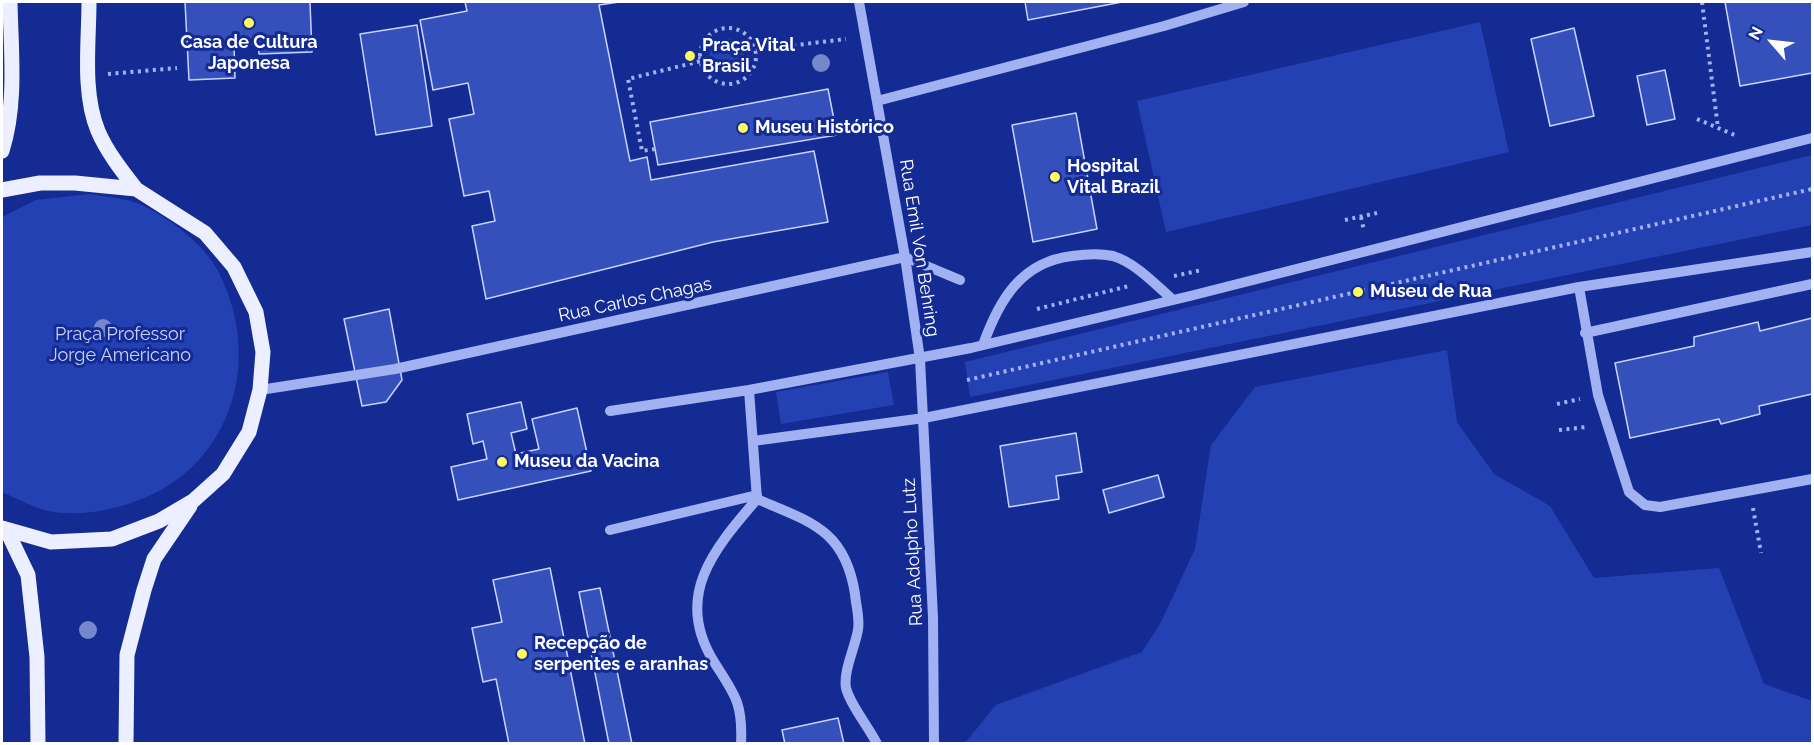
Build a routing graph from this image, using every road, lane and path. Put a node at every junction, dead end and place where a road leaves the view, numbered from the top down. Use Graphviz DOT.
graph roads {
  1 [pos="10,2"];
  2 [pos="88,2"];
  3 [pos="859,2"];
  4 [pos="1244,2"];
  5 [pos="1702,2"];
  6 [pos="865,36"];
  7 [pos="756,50"];
  8 [pos="701,61"];
  9 [pos="177,68"];
  10 [pos="89,75"];
  11 [pos="877,101"];
  12 [pos="1697,119"];
  13 [pos="1718,128"];
  14 [pos="1738,137"];
  15 [pos="1812,138"];
  16 [pos="655,149"];
  17 [pos="2,151"];
  18 [pos="136,189"];
  19 [pos="1812,189"];
  20 [pos="2,190"];
  21 [pos="1377,213"];
  22 [pos="1361,217"];
  23 [pos="1346,220"];
  24 [pos="1364,232"];
  25 [pos="1812,252"];
  26 [pos="905,257"];
  27 [pos="960,280"];
  28 [pos="1812,284"];
  29 [pos="1579,286"];
  30 [pos="1173,300"];
  31 [pos="1585,333"];
  32 [pos="983,345"];
  33 [pos="920,359"];
  34 [pos="968,380"];
  35 [pos="260,390"];
  36 [pos="749,390"];
  37 [pos="610,411"];
  38 [pos="924,418"];
  39 [pos="1606,425"];
  40 [pos="1559,430"];
  41 [pos="753,441"];
  42 [pos="1812,479"];
  43 [pos="1749,490"];
  44 [pos="757,497"];
  45 [pos="193,501"];
  46 [pos="4,530"];
  47 [pos="610,530"];
  48 [pos="1761,553"];
  49 [pos="38,744"];
  50 [pos="126,744"];
  51 [pos="741,744"];
  52 [pos="877,744"];
  53 [pos="934,744"];
  1 -- 17 [label="main road"];
  2 -- 10 [label="main road"];
  3 -- 6 [label="street, Rua Emil Von Behring"];
  4 -- 11 [label="street"];
  5 -- 13 [label="path"];
  6 -- 7 [label="path"];
  6 -- 11 [label="street, Rua Emil Von Behring"];
  7 -- 8 [label="path"];
  7 -- 8 [label="path"];
  8 -- 16 [label="path"];
  9 -- 10 [label="path"];
  10 -- 18 [label="main road"];
  11 -- 26 [label="street, Rua Emil Von Behring"];
  12 -- 13 [label="path"];
  13 -- 14 [label="path"];
  15 -- 30 [label="street"];
  18 -- 20 [label="main road"];
  18 -- 35 [label="main road"];
  19 -- 34 [label="path"];
  21 -- 22 [label="path"];
  22 -- 23 [label="path"];
  22 -- 24 [label="path"];
  25 -- 29 [label="street"];
  26 -- 27 [label="street"];
  26 -- 33 [label="street, Rua Emil Von Behring"];
  26 -- 35 [label="street, Rua Carlos Chagas"];
  28 -- 31 [label="street"];
  29 -- 31 [label="street"];
  29 -- 38 [label="street"];
  30 -- 32 [label="street"];
  30 -- 32 [label="street"];
  31 -- 39 [label="street"];
  32 -- 33 [label="street"];
  33 -- 36 [label="street"];
  33 -- 38 [label="street, Rua Adolpho Lutz"];
  35 -- 45 [label="main road"];
  36 -- 37 [label="street"];
  36 -- 41 [label="street"];
  38 -- 41 [label="street"];
  38 -- 53 [label="street, Rua Adolpho Lutz"];
  39 -- 40 [label="path"];
  39 -- 43 [label="street"];
  41 -- 44 [label="street"];
  42 -- 43 [label="street"];
  43 -- 48 [label="path"];
  44 -- 47 [label="street"];
  44 -- 51 [label="street"];
  44 -- 52 [label="street"];
  45 -- 46 [label="main road"];
  45 -- 50 [label="main road"];
  46 -- 49 [label="main road"];
}
